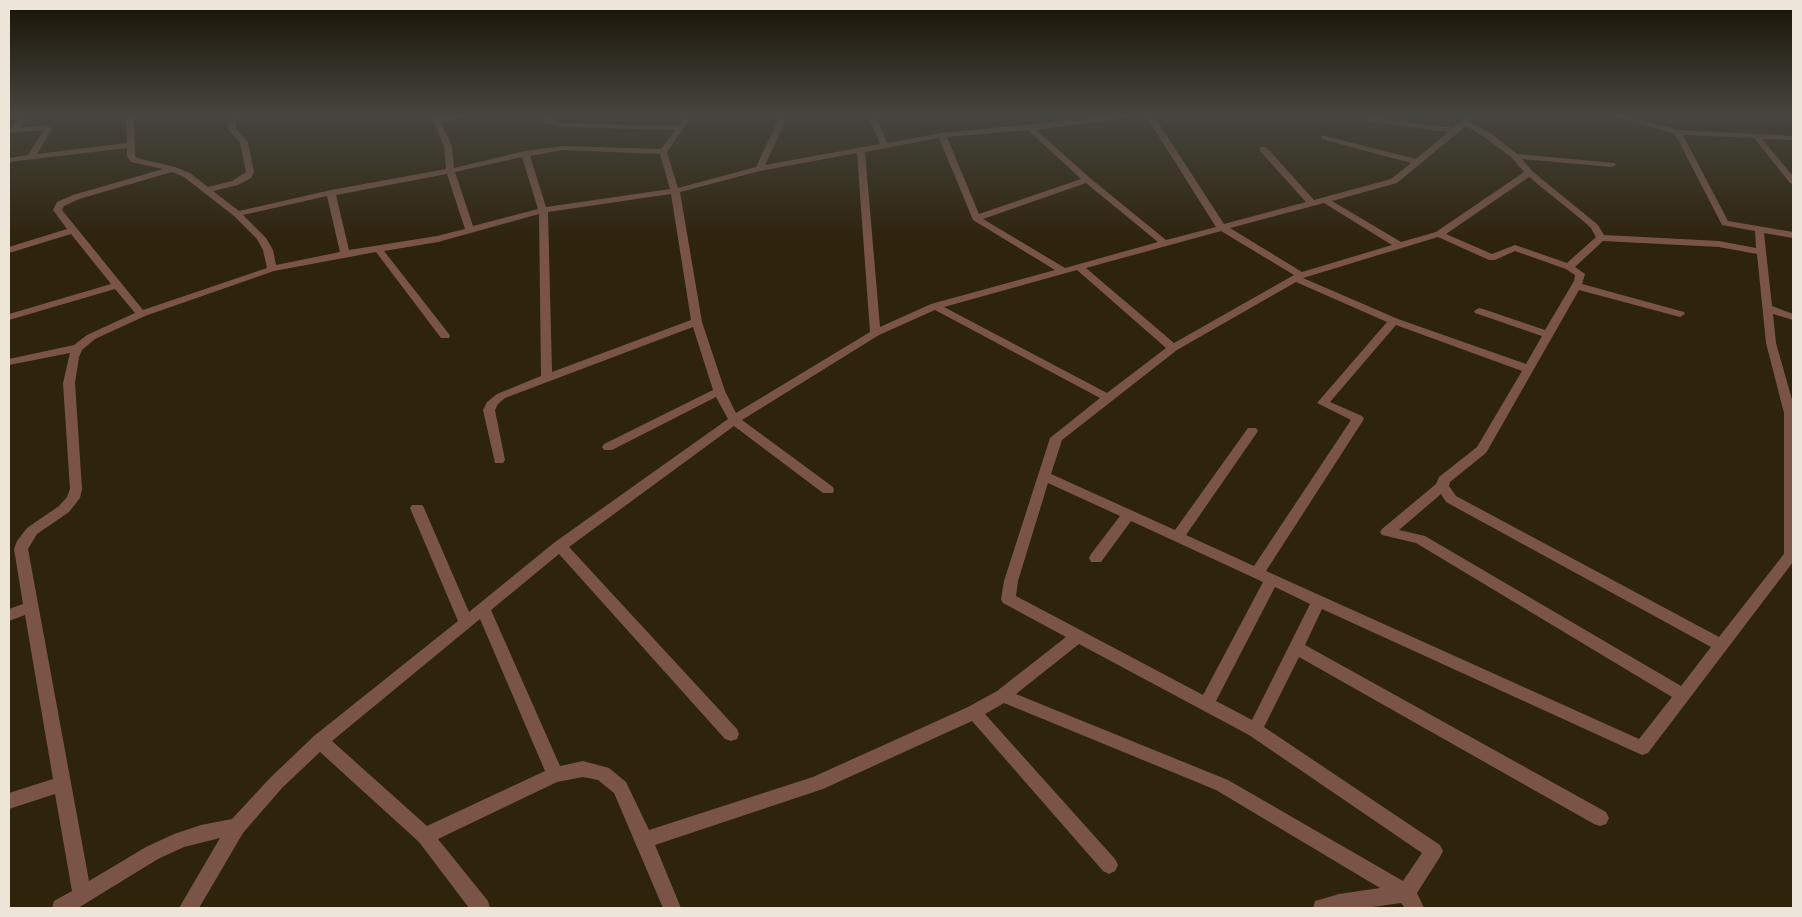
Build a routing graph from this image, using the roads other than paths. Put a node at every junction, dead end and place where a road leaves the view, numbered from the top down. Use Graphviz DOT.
graph roads {
  1 [pos="133,159"];
  2 [pos="247,159"];
  3 [pos="449,159"];
  4 [pos="501,159"];
  5 [pos="527,159"];
  6 [pos="665,159"];
  7 [pos="764,159"];
  8 [pos="814,159"];
  9 [pos="862,159"];
  10 [pos="952,159"];
  11 [pos="1066,159"];
  12 [pos="1177,159"];
  13 [pos="1274,159"];
  14 [pos="1406,159"];
  15 [pos="1422,159"];
  16 [pos="1517,159"];
  17 [pos="1545,159"];
  18 [pos="1692,159"];
  19 [pos="1775,159"];
  20 [pos="1418,162"];
  21 [pos="1612,165"];
  22 [pos="172,169"];
  23 [pos="759,169"];
  24 [pos="450,171"];
  25 [pos="1529,173"];
  26 [pos="1087,180"];
  27 [pos="1793,181"];
  28 [pos="207,190"];
  29 [pos="675,191"];
  30 [pos="332,192"];
  31 [pos="1319,201"];
  32 [pos="543,210"];
  33 [pos="237,214"];
  34 [pos="976,218"];
  35 [pos="1221,228"];
  36 [pos="1759,228"];
  37 [pos="73,230"];
  38 [pos="470,231"];
  39 [pos="1439,234"];
  40 [pos="1793,235"];
  41 [pos="1601,238"];
  42 [pos="1164,243"];
  43 [pos="1400,246"];
  44 [pos="9,250"];
  45 [pos="379,250"];
  46 [pos="1762,252"];
  47 [pos="345,254"];
  48 [pos="1078,266"];
  49 [pos="1569,267"];
  50 [pos="272,269"];
  51 [pos="1062,270"];
  52 [pos="1298,277"];
  53 [pos="117,285"];
  54 [pos="1576,286"];
  55 [pos="935,306"];
  56 [pos="1767,308"];
  57 [pos="1479,311"];
  58 [pos="141,314"];
  59 [pos="1680,314"];
  60 [pos="1793,316"];
  61 [pos="9,317"];
  62 [pos="1394,321"];
  63 [pos="697,322"];
  64 [pos="876,333"];
  65 [pos="1548,335"];
  66 [pos="445,336"];
  67 [pos="78,348"];
  68 [pos="1173,348"];
  69 [pos="9,362"];
  70 [pos="1528,369"];
  71 [pos="547,378"];
  72 [pos="719,391"];
  73 [pos="1108,398"];
  74 [pos="734,420"];
  75 [pos="1252,431"];
  76 [pos="608,447"];
  77 [pos="499,460"];
  78 [pos="1044,476"];
  79 [pos="1442,486"];
  80 [pos="828,490"];
  81 [pos="417,508"];
  82 [pos="1128,515"];
  83 [pos="1177,537"];
  84 [pos="560,546"];
  85 [pos="1096,558"];
  86 [pos="1264,576"];
  87 [pos="1319,601"];
  88 [pos="31,607"];
  89 [pos="483,608"];
  90 [pos="9,615"];
  91 [pos="466,623"];
  92 [pos="1078,636"];
  93 [pos="1721,645"];
  94 [pos="1296,648"];
  95 [pos="1683,695"];
  96 [pos="1003,696"];
  97 [pos="1206,704"];
  98 [pos="974,712"];
  99 [pos="1255,730"];
  100 [pos="731,734"];
  101 [pos="320,741"];
  102 [pos="555,775"];
  103 [pos="62,784"];
  104 [pos="9,801"];
  105 [pos="1600,818"];
  106 [pos="237,828"];
  107 [pos="425,836"];
  108 [pos="644,840"];
  109 [pos="1110,865"];
  110 [pos="82,896"];
  111 [pos="1410,901"];
  112 [pos="60,908"];
  113 [pos="188,908"];
  114 [pos="481,908"];
  115 [pos="672,908"];
  116 [pos="1322,908"];
  1 -- 22 [label="street"];
  2 -- 28 [label="street"];
  3 -- 24 [label="street"];
  4 -- 24 [label="street"];
  5 -- 32 [label="street"];
  6 -- 29 [label="street"];
  7 -- 23 [label="street"];
  8 -- 23 [label="street"];
  9 -- 64 [label="street"];
  10 -- 34 [label="street"];
  11 -- 26 [label="street"];
  12 -- 35 [label="street"];
  13 -- 31 [label="street"];
  14 -- 20 [label="street"];
  15 -- 20 [label="street"];
  16 -- 25 [label="street"];
  17 -- 21 [label="street"];
  18 -- 36 [label="street"];
  19 -- 27 [label="street"];
  20 -- 31 [label="street"];
  22 -- 28 [label="street"];
  22 -- 37 [label="street"];
  23 -- 29 [label="street"];
  24 -- 30 [label="street"];
  24 -- 38 [label="street"];
  25 -- 39 [label="street"];
  25 -- 41 [label="street"];
  26 -- 34 [label="street"];
  26 -- 42 [label="street"];
  28 -- 33 [label="street"];
  29 -- 32 [label="street"];
  29 -- 63 [label="street"];
  30 -- 33 [label="street"];
  30 -- 47 [label="street"];
  31 -- 35 [label="street"];
  31 -- 43 [label="street"];
  32 -- 38 [label="street"];
  32 -- 71 [label="street"];
  33 -- 50 [label="street"];
  34 -- 51 [label="street"];
  35 -- 42 [label="street"];
  35 -- 52 [label="street"];
  36 -- 40 [label="street"];
  36 -- 46 [label="street"];
  37 -- 44 [label="street"];
  37 -- 53 [label="street"];
  38 -- 45 [label="street"];
  39 -- 43 [label="street"];
  39 -- 49 [label="street"];
  41 -- 46 [label="street"];
  41 -- 49 [label="street"];
  42 -- 48 [label="street"];
  43 -- 52 [label="street"];
  45 -- 47 [label="street"];
  45 -- 66 [label="street"];
  46 -- 56 [label="street"];
  47 -- 50 [label="street"];
  48 -- 51 [label="street"];
  48 -- 68 [label="street"];
  49 -- 54 [label="street"];
  50 -- 58 [label="street"];
  51 -- 55 [label="street"];
  52 -- 62 [label="street"];
  52 -- 68 [label="street"];
  53 -- 58 [label="street"];
  53 -- 61 [label="street"];
  54 -- 59 [label="street"];
  54 -- 65 [label="street"];
  55 -- 64 [label="street"];
  55 -- 73 [label="street"];
  56 -- 60 [label="street"];
  56 -- 93 [label="street"];
  57 -- 65 [label="street"];
  58 -- 67 [label="street"];
  62 -- 70 [label="street"];
  62 -- 86 [label="street"];
  63 -- 71 [label="street"];
  63 -- 72 [label="street"];
  64 -- 74 [label="street"];
  65 -- 70 [label="street"];
  67 -- 69 [label="street"];
  67 -- 88 [label="street"];
  68 -- 73 [label="street"];
  70 -- 79 [label="street"];
  71 -- 77 [label="street"];
  72 -- 74 [label="street"];
  72 -- 76 [label="street"];
  73 -- 78 [label="street"];
  74 -- 80 [label="street"];
  74 -- 84 [label="street"];
  75 -- 83 [label="street"];
  78 -- 82 [label="street"];
  78 -- 92 [label="street"];
  79 -- 93 [label="street"];
  79 -- 95 [label="street"];
  81 -- 91 [label="street"];
  82 -- 83 [label="street"];
  82 -- 85 [label="street"];
  83 -- 86 [label="street"];
  84 -- 89 [label="street"];
  84 -- 100 [label="street"];
  86 -- 87 [label="street"];
  86 -- 97 [label="street"];
  87 -- 94 [label="street"];
  87 -- 95 [label="street"];
  88 -- 90 [label="street"];
  88 -- 103 [label="street"];
  89 -- 91 [label="street"];
  89 -- 102 [label="street"];
  91 -- 101 [label="street"];
  92 -- 96 [label="street"];
  92 -- 97 [label="street"];
  93 -- 95 [label="street"];
  94 -- 99 [label="street"];
  94 -- 105 [label="street"];
  96 -- 98 [label="street"];
  96 -- 111 [label="street"];
  97 -- 99 [label="street"];
  98 -- 108 [label="street"];
  98 -- 109 [label="street"];
  99 -- 111 [label="street"];
  101 -- 106 [label="street"];
  101 -- 107 [label="street"];
  102 -- 107 [label="street"];
  102 -- 108 [label="street"];
  103 -- 104 [label="street"];
  103 -- 110 [label="street"];
  106 -- 110 [label="street"];
  106 -- 113 [label="street"];
  107 -- 114 [label="street"];
  108 -- 115 [label="street"];
  110 -- 112 [label="street"];
  111 -- 116 [label="street"];
}
